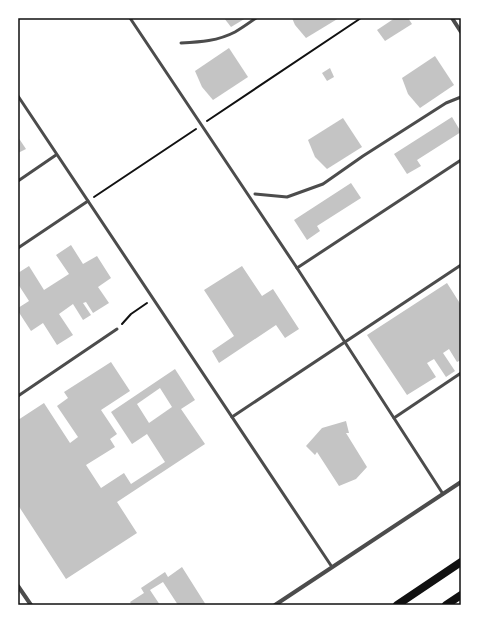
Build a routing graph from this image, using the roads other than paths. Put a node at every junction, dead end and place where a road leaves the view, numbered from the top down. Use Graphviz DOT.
graph roads {
  1 [pos="130,18"];
  2 [pos="256,18"];
  3 [pos="452,18"];
  4 [pos="461,32"];
  5 [pos="181,43"];
  6 [pos="18,96"];
  7 [pos="461,97"];
  8 [pos="56,155"];
  9 [pos="461,160"];
  10 [pos="18,181"];
  11 [pos="254,194"];
  12 [pos="88,201"];
  13 [pos="18,248"];
  14 [pos="461,264"];
  15 [pos="297,268"];
  16 [pos="117,329"];
  17 [pos="345,342"];
  18 [pos="461,373"];
  19 [pos="18,396"];
  20 [pos="232,417"];
  21 [pos="394,418"];
  22 [pos="461,482"];
  23 [pos="443,494"];
  24 [pos="461,562"];
  25 [pos="332,567"];
  26 [pos="18,586"];
  27 [pos="461,595"];
  28 [pos="31,605"];
  29 [pos="275,605"];
  30 [pos="397,605"];
  31 [pos="446,605"];
  1 -- 15 [label="lane"];
  2 -- 5 [label="lane"];
  3 -- 4 [label="street"];
  6 -- 8 [label="lane"];
  7 -- 11 [label="lane"];
  8 -- 10 [label="lane"];
  8 -- 12 [label="lane"];
  9 -- 15 [label="lane"];
  12 -- 13 [label="lane"];
  12 -- 20 [label="lane"];
  14 -- 17 [label="lane"];
  15 -- 17 [label="lane"];
  16 -- 19 [label="lane"];
  17 -- 20 [label="lane"];
  17 -- 21 [label="lane"];
  18 -- 21 [label="lane"];
  20 -- 25 [label="lane"];
  21 -- 23 [label="lane"];
  22 -- 23 [label="street"];
  23 -- 25 [label="street"];
  24 -- 30 [label="main road"];
  25 -- 29 [label="street"];
  26 -- 28 [label="street"];
  27 -- 31 [label="main road"];
}
